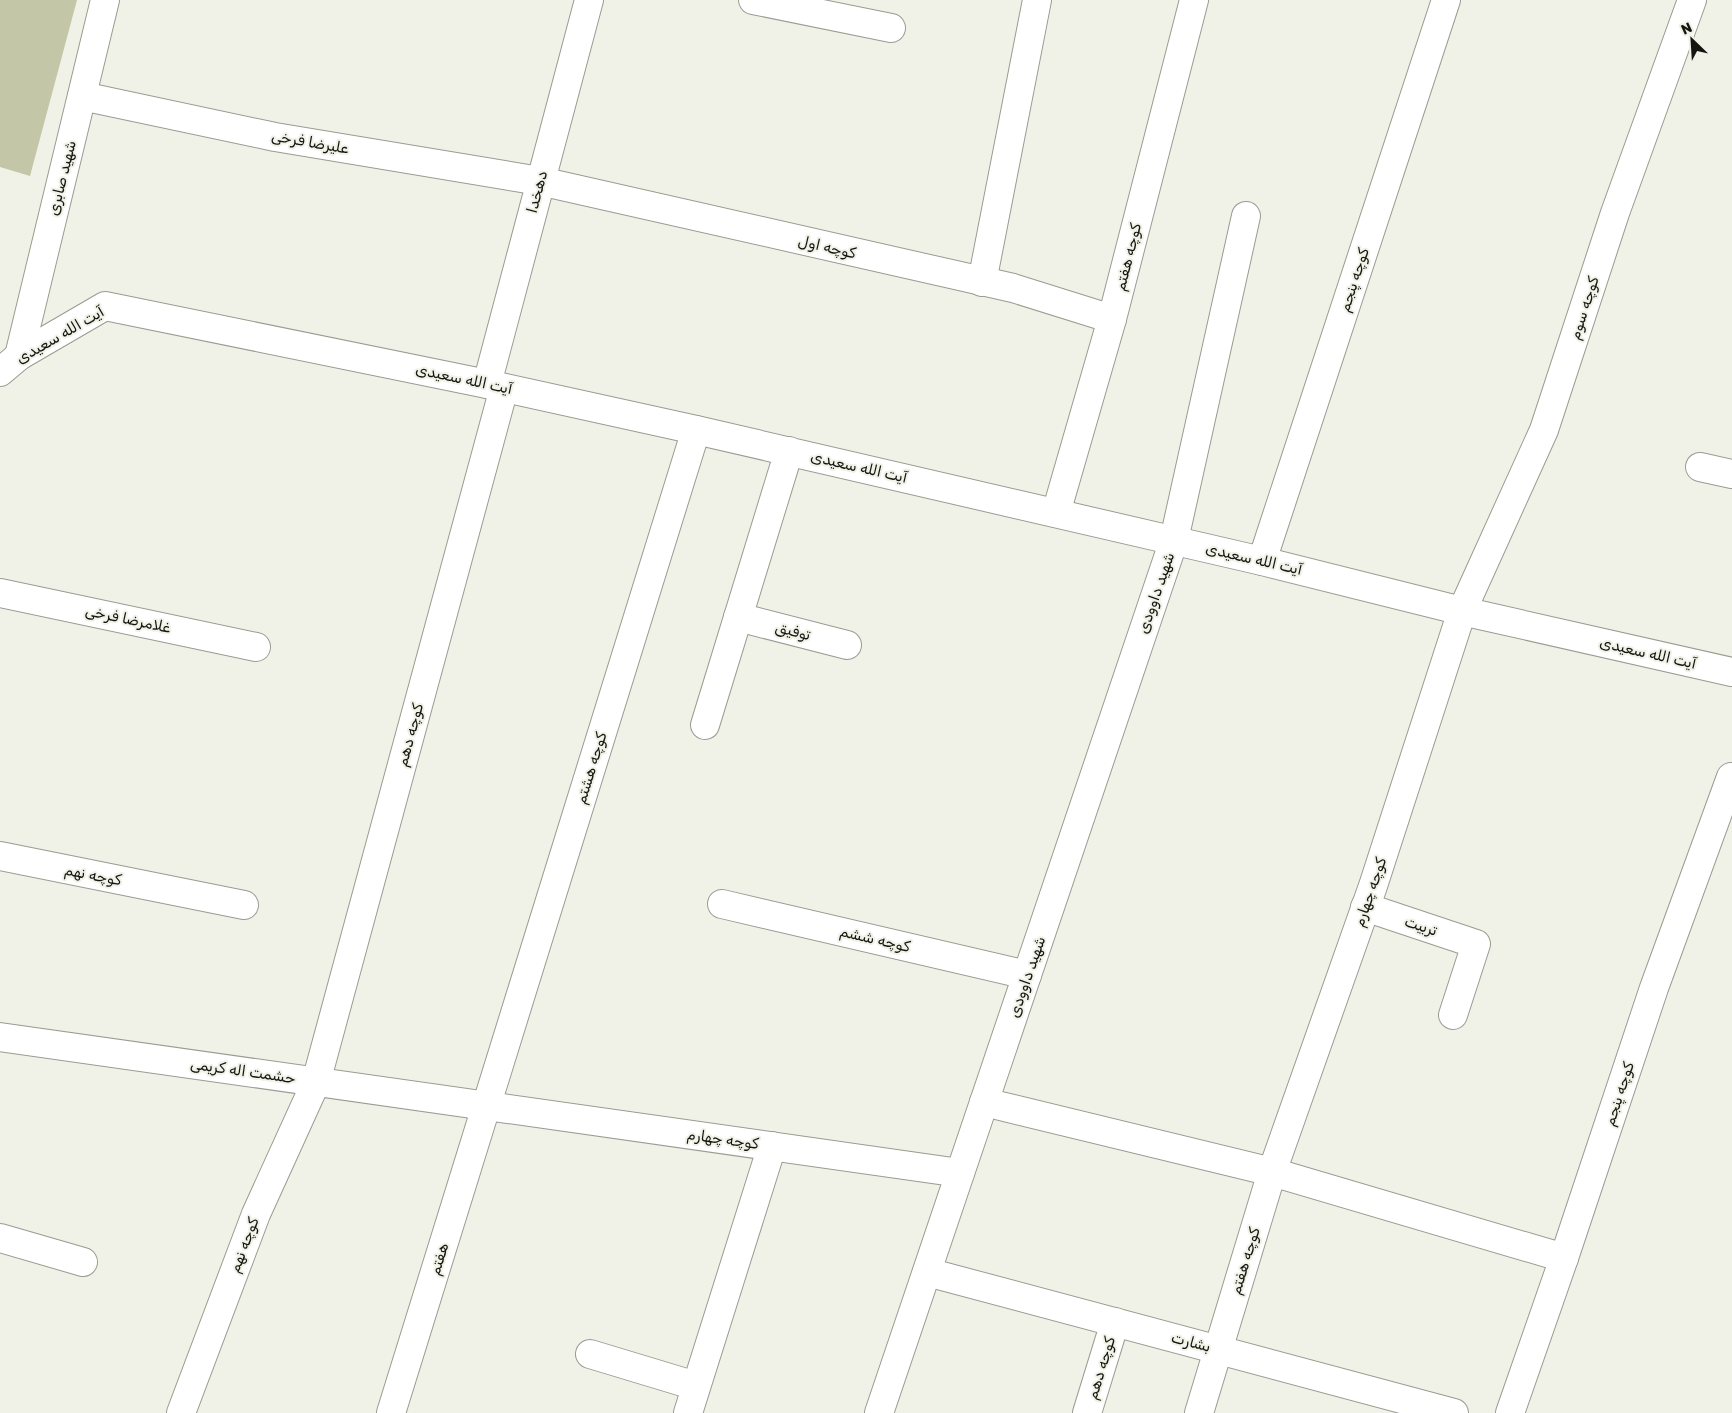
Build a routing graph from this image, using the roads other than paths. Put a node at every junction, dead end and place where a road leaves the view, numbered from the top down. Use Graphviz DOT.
graph roads {
  1 [pos="105,0"];
  2 [pos="589,0"];
  3 [pos="753,0"];
  4 [pos="1037,0"];
  5 [pos="1194,0"];
  6 [pos="1446,0"];
  7 [pos="1692,0"];
  8 [pos="891,28"];
  9 [pos="82,96"];
  10 [pos="540,181"];
  11 [pos="1246,216"];
  12 [pos="982,282"];
  13 [pos="1112,320"];
  14 [pos="9,364"];
  15 [pos="496,386"];
  16 [pos="696,430"];
  17 [pos="789,451"];
  18 [pos="1700,467"];
  19 [pos="1732,474"];
  20 [pos="1056,513"];
  21 [pos="1174,540"];
  22 [pos="1262,561"];
  23 [pos="0,593"];
  24 [pos="1462,610"];
  25 [pos="738,617"];
  26 [pos="847,645"];
  27 [pos="256,647"];
  28 [pos="1732,672"];
  29 [pos="705,725"];
  30 [pos="1732,771"];
  31 [pos="1732,777"];
  32 [pos="0,856"];
  33 [pos="722,904"];
  34 [pos="244,905"];
  35 [pos="1365,908"];
  36 [pos="1027,974"];
  37 [pos="1453,1015"];
  38 [pos="0,1037"];
  39 [pos="316,1082"];
  40 [pos="984,1102"];
  41 [pos="486,1106"];
  42 [pos="772,1146"];
  43 [pos="1272,1172"];
  44 [pos="960,1173"];
  45 [pos="0,1238"];
  46 [pos="1564,1258"];
  47 [pos="84,1262"];
  48 [pos="927,1272"];
  49 [pos="1115,1322"];
  50 [pos="1217,1349"];
  51 [pos="590,1354"];
  52 [pos="696,1386"];
  53 [pos="181,1413"];
  54 [pos="392,1413"];
  55 [pos="688,1413"];
  56 [pos="879,1413"];
  57 [pos="1087,1413"];
  58 [pos="1199,1413"];
  59 [pos="1454,1413"];
  60 [pos="1510,1413"];
  1 -- 9 [label="street, شهید صابری"];
  2 -- 10 [label="street, دهخدا"];
  3 -- 8 [label="street"];
  4 -- 12 [label="street"];
  5 -- 13 [label="street, کوچه هفتم"];
  6 -- 22 [label="street, کوچه پنجم"];
  7 -- 24 [label="street, کوچه سوم"];
  9 -- 10 [label="street, علیرضا فرخی"];
  9 -- 14 [label="street, شهید صابری"];
  10 -- 12 [label="street, کوچه اول"];
  10 -- 15 [label="street, دهخدا"];
  11 -- 21 [label="street, شهید داوودی"];
  12 -- 13 [label="street, کوچه اول"];
  13 -- 20 [label="street, کوچه هفتم"];
  14 -- 15 [label="street, آیت الله سعیدی"];
  15 -- 16 [label="street, آیت الله سعیدی"];
  15 -- 39 [label="street, کوچه دهم"];
  16 -- 17 [label="street, آیت الله سعیدی"];
  16 -- 41 [label="street, کوچه هشتم"];
  17 -- 20 [label="street, آیت الله سعیدی"];
  17 -- 25 [label="street"];
  18 -- 19 [label="street"];
  20 -- 21 [label="street, آیت الله سعیدی"];
  21 -- 22 [label="street, آیت الله سعیدی"];
  21 -- 36 [label="street, شهید داوودی"];
  22 -- 24 [label="street, آیت الله سعیدی"];
  23 -- 27 [label="street, غلامرضا فرخی"];
  24 -- 28 [label="street, آیت الله سعیدی"];
  24 -- 35 [label="street, کوچه چهارم"];
  25 -- 26 [label="street, توفیق"];
  25 -- 29 [label="street"];
  30 -- 31 [label="street, کوچه پنجم"];
  31 -- 46 [label="street, کوچه پنجم"];
  32 -- 34 [label="street, کوچه نهم"];
  33 -- 36 [label="street, کوچه ششم"];
  35 -- 37 [label="street, تربیت"];
  35 -- 43 [label="street, کوچه چهارم"];
  36 -- 40 [label="street, شهید داوودی"];
  38 -- 39 [label="street, حشمت اله کریمی"];
  39 -- 41 [label="street, حشمت اله کریمی"];
  39 -- 53 [label="street, کوچه نهم"];
  40 -- 43 [label="street"];
  40 -- 44 [label="street, شهید داوودی"];
  41 -- 42 [label="street, کوچه چهارم"];
  41 -- 54 [label="street, هفتم"];
  42 -- 44 [label="street, کوچه چهارم"];
  42 -- 52 [label="street"];
  43 -- 46 [label="street"];
  43 -- 50 [label="street, کوچه هفتم"];
  44 -- 48 [label="street, شهید داوودی"];
  45 -- 47 [label="street"];
  46 -- 60 [label="street, کوچه پنجم"];
  48 -- 49 [label="street, بشارت"];
  48 -- 56 [label="street, شهید داوودی"];
  49 -- 50 [label="street, بشارت"];
  49 -- 57 [label="street, کوچه دهم"];
  50 -- 58 [label="street"];
  50 -- 59 [label="street, بشارت"];
  51 -- 52 [label="street"];
  52 -- 55 [label="street"];
}
